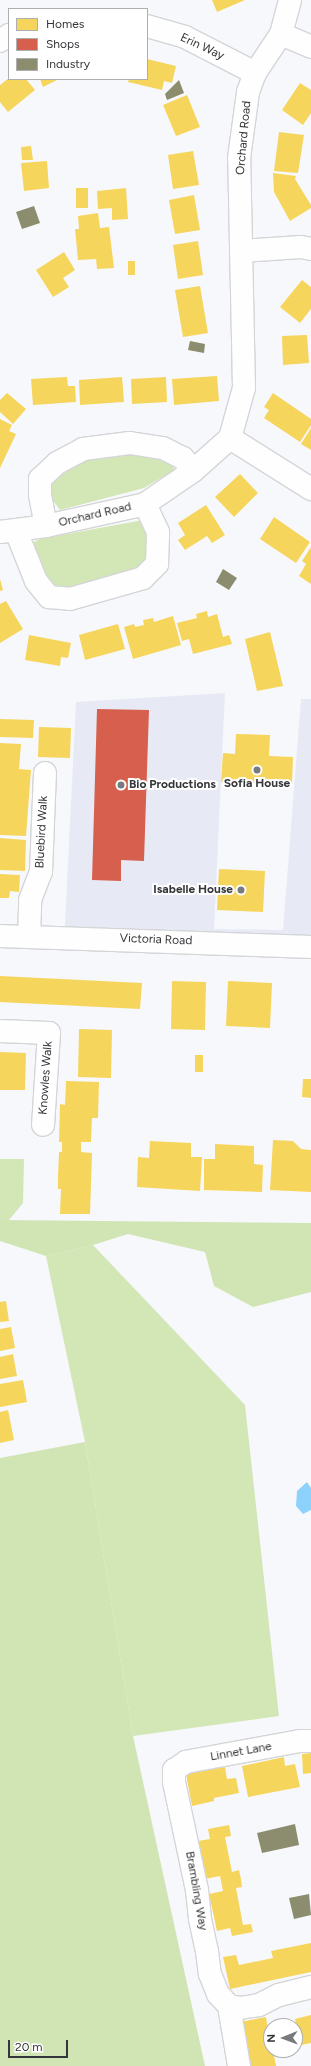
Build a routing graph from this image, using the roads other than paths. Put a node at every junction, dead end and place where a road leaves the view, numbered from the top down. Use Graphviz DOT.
graph roads {
  1 [pos="290,0"];
  2 [pos="148,26"];
  3 [pos="281,34"];
  4 [pos="8,35"];
  5 [pos="0,41"];
  6 [pos="311,47"];
  7 [pos="255,73"];
  8 [pos="311,249"];
  9 [pos="241,251"];
  10 [pos="230,438"];
  11 [pos="193,471"];
  12 [pos="311,489"];
  13 [pos="145,504"];
  14 [pos="46,526"];
  15 [pos="8,531"];
  16 [pos="45,772"];
  17 [pos="0,936"];
  18 [pos="29,937"];
  19 [pos="311,947"];
  20 [pos="0,1031"];
  21 [pos="43,1125"];
  22 [pos="311,1741"];
  23 [pos="174,1770"];
  24 [pos="311,1987"];
  25 [pos="229,2006"];
  26 [pos="239,2066"];
  1 -- 3 [label="street, Orchard Road"];
  2 -- 7 [label="street, Erin Way"];
  3 -- 6 [label="street"];
  3 -- 7 [label="street, Orchard Road"];
  4 -- 5 [label="street"];
  7 -- 9 [label="street, Orchard Road"];
  8 -- 9 [label="street"];
  9 -- 10 [label="street, Orchard Road"];
  10 -- 11 [label="street, Orchard Road"];
  10 -- 12 [label="street"];
  11 -- 13 [label="street, Orchard Road"];
  11 -- 14 [label="street, Orchard Road"];
  13 -- 14 [label="street, Orchard Road"];
  13 -- 15 [label="street, Orchard Road"];
  14 -- 15 [label="street, Orchard Road"];
  16 -- 18 [label="street, Bluebird Walk"];
  17 -- 18 [label="street, Victoria Road"];
  18 -- 19 [label="street, Victoria Road"];
  20 -- 21 [label="street, Knowles Walk"];
  22 -- 23 [label="street, Linnet Lane"];
  23 -- 25 [label="street, Brambling Way"];
  24 -- 25 [label="street"];
  25 -- 26 [label="street, Brambling Way"];
}
